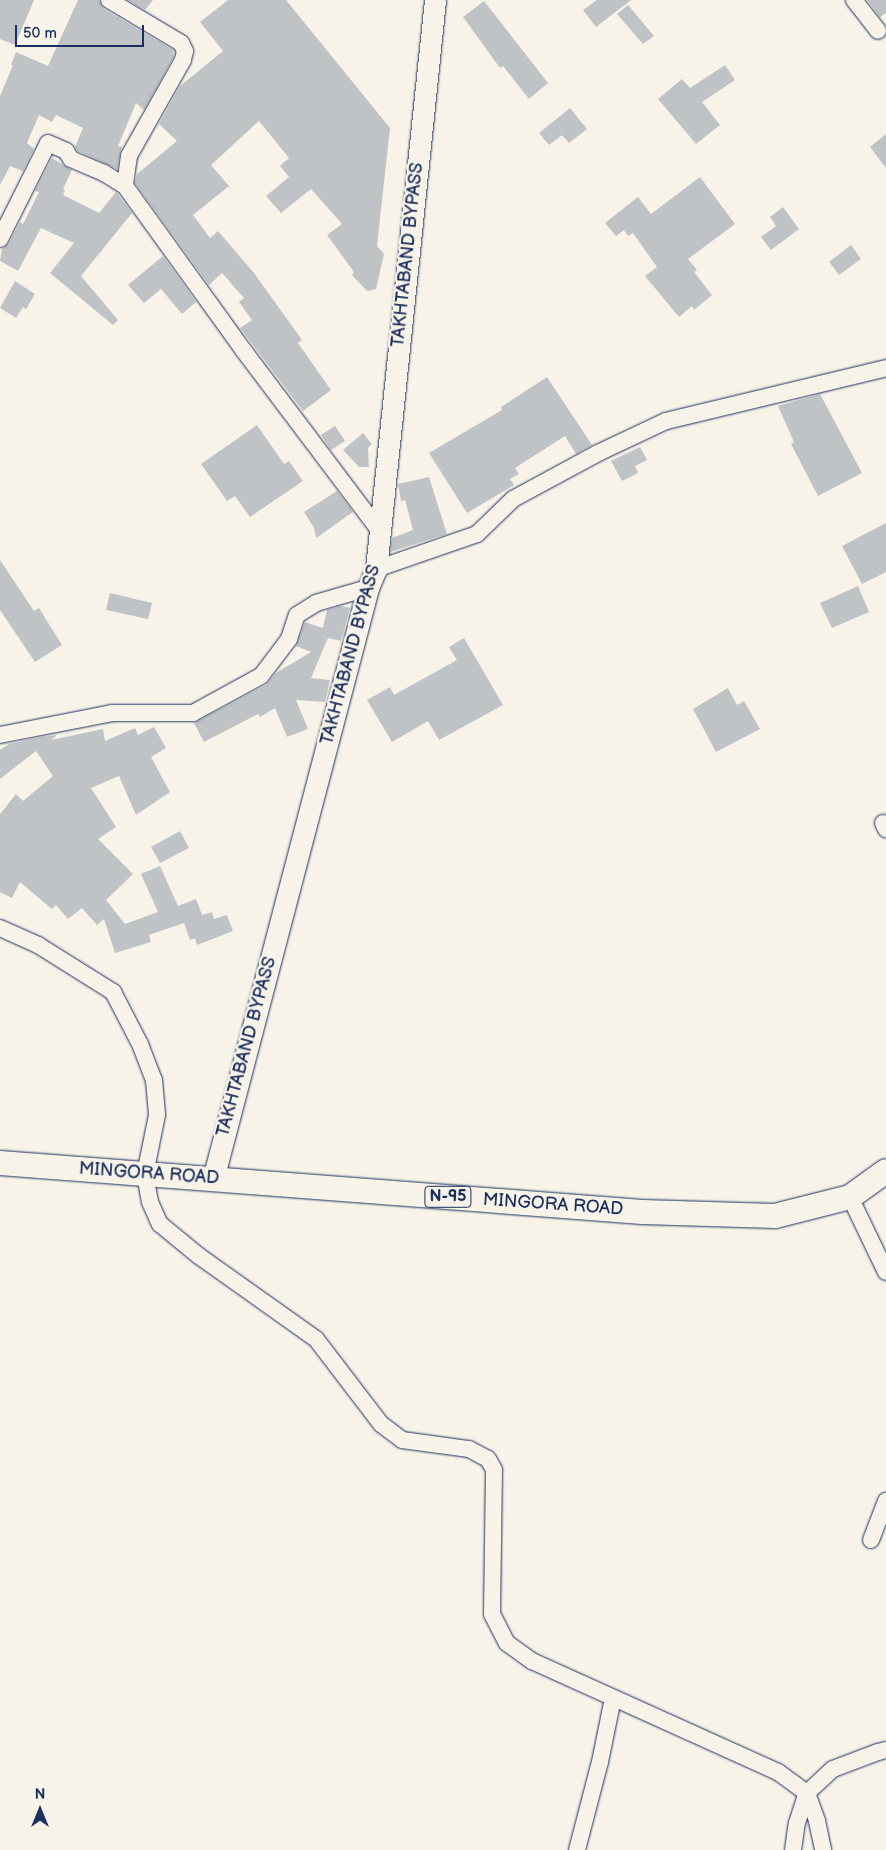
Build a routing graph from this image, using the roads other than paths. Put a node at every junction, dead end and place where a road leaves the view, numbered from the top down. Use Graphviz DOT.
graph roads {
  1 [pos="109,0"];
  2 [pos="435,0"];
  3 [pos="854,0"];
  4 [pos="878,31"];
  5 [pos="125,186"];
  6 [pos="0,239"];
  7 [pos="886,368"];
  8 [pos="379,530"];
  9 [pos="372,579"];
  10 [pos="0,734"];
  11 [pos="0,928"];
  12 [pos="0,1162"];
  13 [pos="886,1171"];
  14 [pos="145,1174"];
  15 [pos="213,1179"];
  16 [pos="850,1197"];
  17 [pos="886,1272"];
  18 [pos="886,1501"];
  19 [pos="871,1540"];
  20 [pos="613,1698"];
  21 [pos="886,1750"];
  22 [pos="807,1793"];
  23 [pos="577,1850"];
  24 [pos="793,1850"];
  25 [pos="823,1850"];
  1 -- 5 [label="street"];
  2 -- 8 [label="main road, TAKHTABAND BYPASS"];
  3 -- 4 [label="street"];
  5 -- 6 [label="street"];
  5 -- 8 [label="street"];
  7 -- 9 [label="street"];
  8 -- 9 [label="main road, TAKHTABAND BYPASS"];
  9 -- 10 [label="street"];
  9 -- 15 [label="main road, TAKHTABAND BYPASS"];
  11 -- 14 [label="street"];
  12 -- 14 [label="highway, MINGORA ROAD / N-95"];
  13 -- 16 [label="highway, MINGORA ROAD / N-95"];
  14 -- 15 [label="highway, MINGORA ROAD / N-95"];
  14 -- 20 [label="street"];
  15 -- 16 [label="highway, MINGORA ROAD / N-95"];
  16 -- 17 [label="street"];
  18 -- 19 [label="street"];
  20 -- 22 [label="street"];
  20 -- 23 [label="street"];
  21 -- 22 [label="street"];
  22 -- 24 [label="street"];
  22 -- 25 [label="street"];
}
